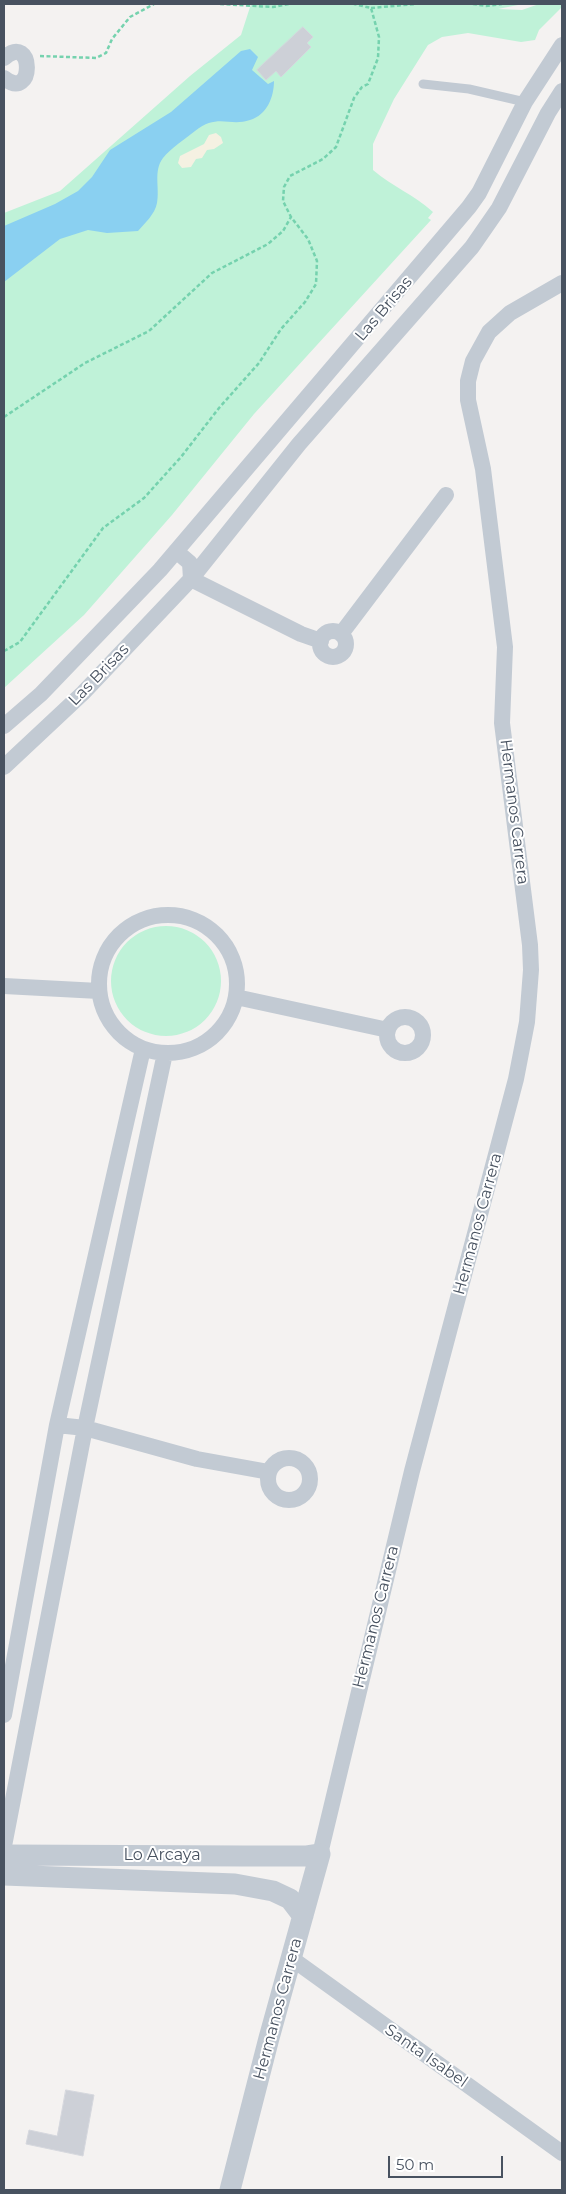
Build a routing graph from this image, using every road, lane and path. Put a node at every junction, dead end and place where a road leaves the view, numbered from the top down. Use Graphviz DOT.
graph roads {
  1 [pos="154,4"];
  2 [pos="220,4"];
  3 [pos="288,4"];
  4 [pos="354,4"];
  5 [pos="416,4"];
  6 [pos="473,4"];
  7 [pos="502,4"];
  8 [pos="371,8"];
  9 [pos="562,46"];
  10 [pos="4,58"];
  11 [pos="27,60"];
  12 [pos="4,78"];
  13 [pos="423,84"];
  14 [pos="562,91"];
  15 [pos="525,102"];
  16 [pos="548,112"];
  17 [pos="291,218"];
  18 [pos="562,283"];
  19 [pos="4,417"];
  20 [pos="446,495"];
  21 [pos="176,550"];
  22 [pos="160,570"];
  23 [pos="191,579"];
  24 [pos="341,634"];
  25 [pos="321,641"];
  26 [pos="4,651"];
  27 [pos="4,726"];
  28 [pos="4,767"];
  29 [pos="4,986"];
  30 [pos="99,991"];
  31 [pos="236,998"];
  32 [pos="388,1030"];
  33 [pos="144,1049"];
  34 [pos="165,1053"];
  35 [pos="58,1426"];
  36 [pos="86,1428"];
  37 [pos="270,1472"];
  38 [pos="4,1715"];
  39 [pos="4,1846"];
  40 [pos="320,1854"];
  41 [pos="4,1855"];
  42 [pos="162,1855"];
  43 [pos="4,1875"];
  44 [pos="158,1881"];
  45 [pos="303,1916"];
  46 [pos="291,1958"];
  47 [pos="562,2153"];
  48 [pos="230,2190"];
  1 -- 11 [label="path"];
  2 -- 3 [label="path"];
  4 -- 8 [label="path"];
  5 -- 8 [label="path"];
  6 -- 7 [label="path"];
  8 -- 17 [label="path"];
  9 -- 15 [label="street, Las Brisas"];
  10 -- 11 [label="street"];
  11 -- 12 [label="street"];
  13 -- 15 [label="lane"];
  14 -- 16 [label="street, Las Brisas"];
  15 -- 16 [label="street"];
  15 -- 21 [label="street, Las Brisas"];
  16 -- 23 [label="street, Las Brisas"];
  17 -- 19 [label="path"];
  17 -- 26 [label="path"];
  18 -- 40 [label="street, Hermanos Carrera"];
  20 -- 24 [label="street"];
  21 -- 22 [label="street, Las Brisas"];
  21 -- 23 [label="street"];
  22 -- 23 [label="street"];
  22 -- 27 [label="street, Las Brisas"];
  23 -- 25 [label="street"];
  23 -- 28 [label="street, Las Brisas"];
  24 -- 25 [label="street"];
  24 -- 25 [label="street"];
  29 -- 30 [label="street"];
  30 -- 31 [label="street"];
  30 -- 33 [label="street"];
  31 -- 32 [label="street"];
  31 -- 34 [label="street"];
  33 -- 34 [label="street"];
  33 -- 35 [label="street"];
  34 -- 36 [label="street"];
  35 -- 36 [label="street"];
  35 -- 38 [label="street"];
  36 -- 37 [label="street"];
  36 -- 39 [label="street"];
  40 -- 42 [label="street, Lo Arcaya"];
  40 -- 45 [label="street, Hermanos Carrera"];
  41 -- 42 [label="street, Lo Arcaya"];
  42 -- 44 [label="street"];
  43 -- 44 [label="street, Lo Arcaya"];
  44 -- 45 [label="street, Lo Arcaya"];
  45 -- 46 [label="street, Hermanos Carrera"];
  46 -- 47 [label="street, Santa Isabel"];
  46 -- 48 [label="street, Hermanos Carrera"];
}
